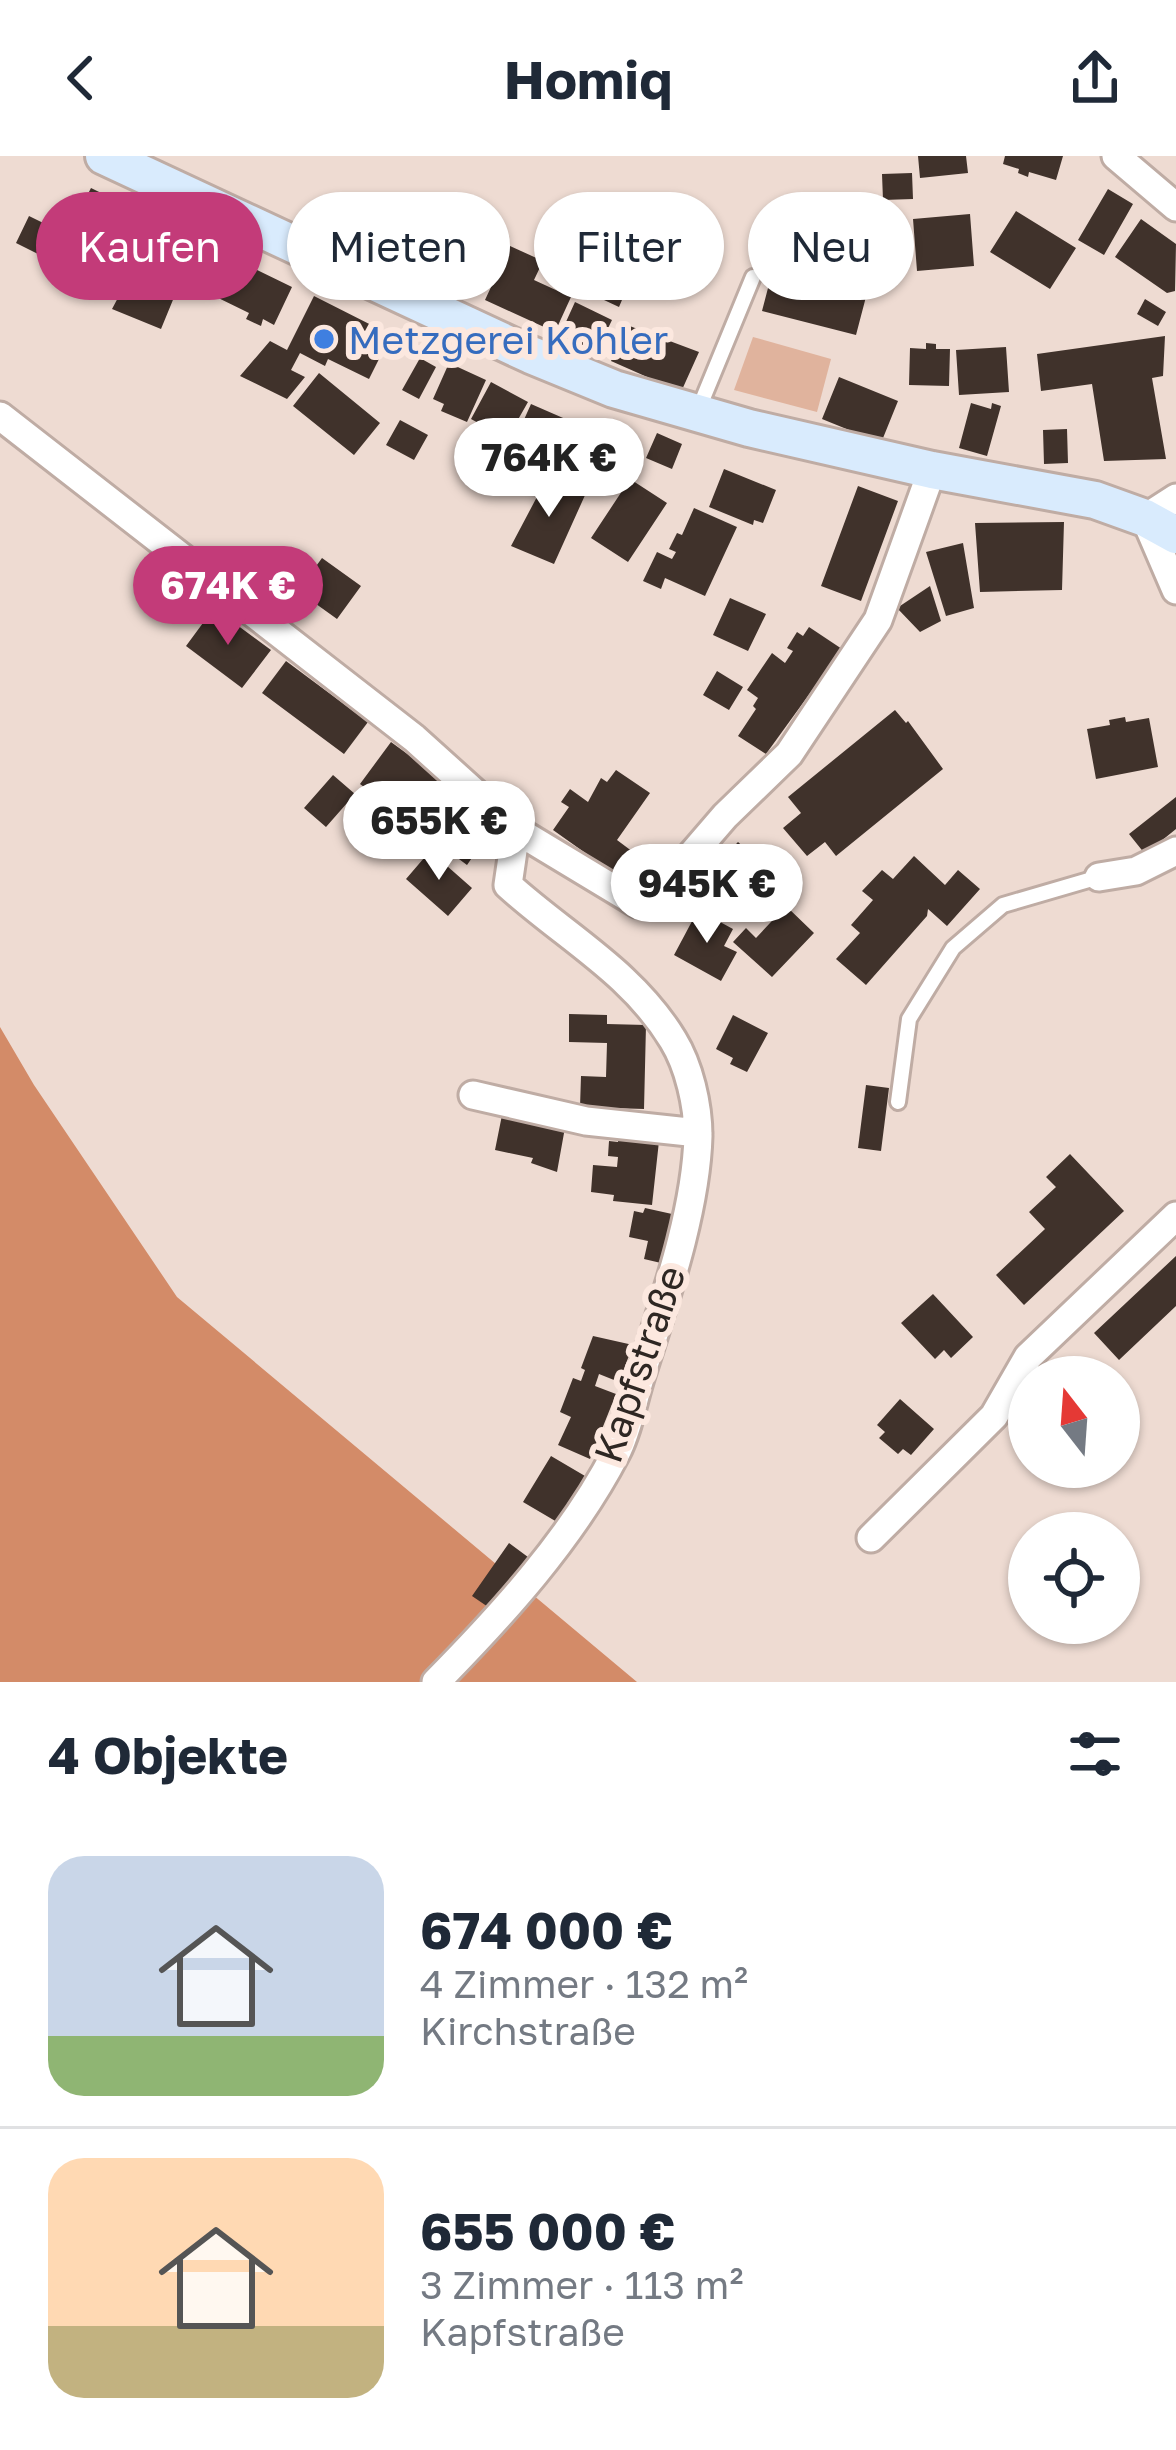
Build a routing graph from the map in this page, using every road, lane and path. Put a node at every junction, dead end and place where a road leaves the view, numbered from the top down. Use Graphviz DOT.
graph roads {
  1 [pos="104,156"];
  2 [pos="1117,156"];
  3 [pos="1176,207"];
  4 [pos="748,289"];
  5 [pos="698,412"];
  6 [pos="0,416"];
  7 [pos="932,470"];
  8 [pos="1166,517"];
  9 [pos="1176,590"];
  10 [pos="516,830"];
  11 [pos="1176,851"];
  12 [pos="1099,877"];
  13 [pos="473,1096"];
  14 [pos="898,1102"];
  15 [pos="698,1133"];
  16 [pos="1176,1216"];
  17 [pos="871,1538"];
  18 [pos="436,1682"];
  1 -- 5 [label="street"];
  2 -- 3 [label="street"];
  4 -- 5 [label="lane"];
  5 -- 7 [label="street"];
  6 -- 10 [label="street"];
  7 -- 8 [label="street"];
  7 -- 10 [label="street"];
  8 -- 9 [label="street"];
  10 -- 15 [label="street, Kapfstraße"];
  11 -- 12 [label="street"];
  12 -- 14 [label="lane"];
  13 -- 15 [label="street"];
  15 -- 18 [label="street, Kapfstraße"];
  16 -- 17 [label="street"];
}
